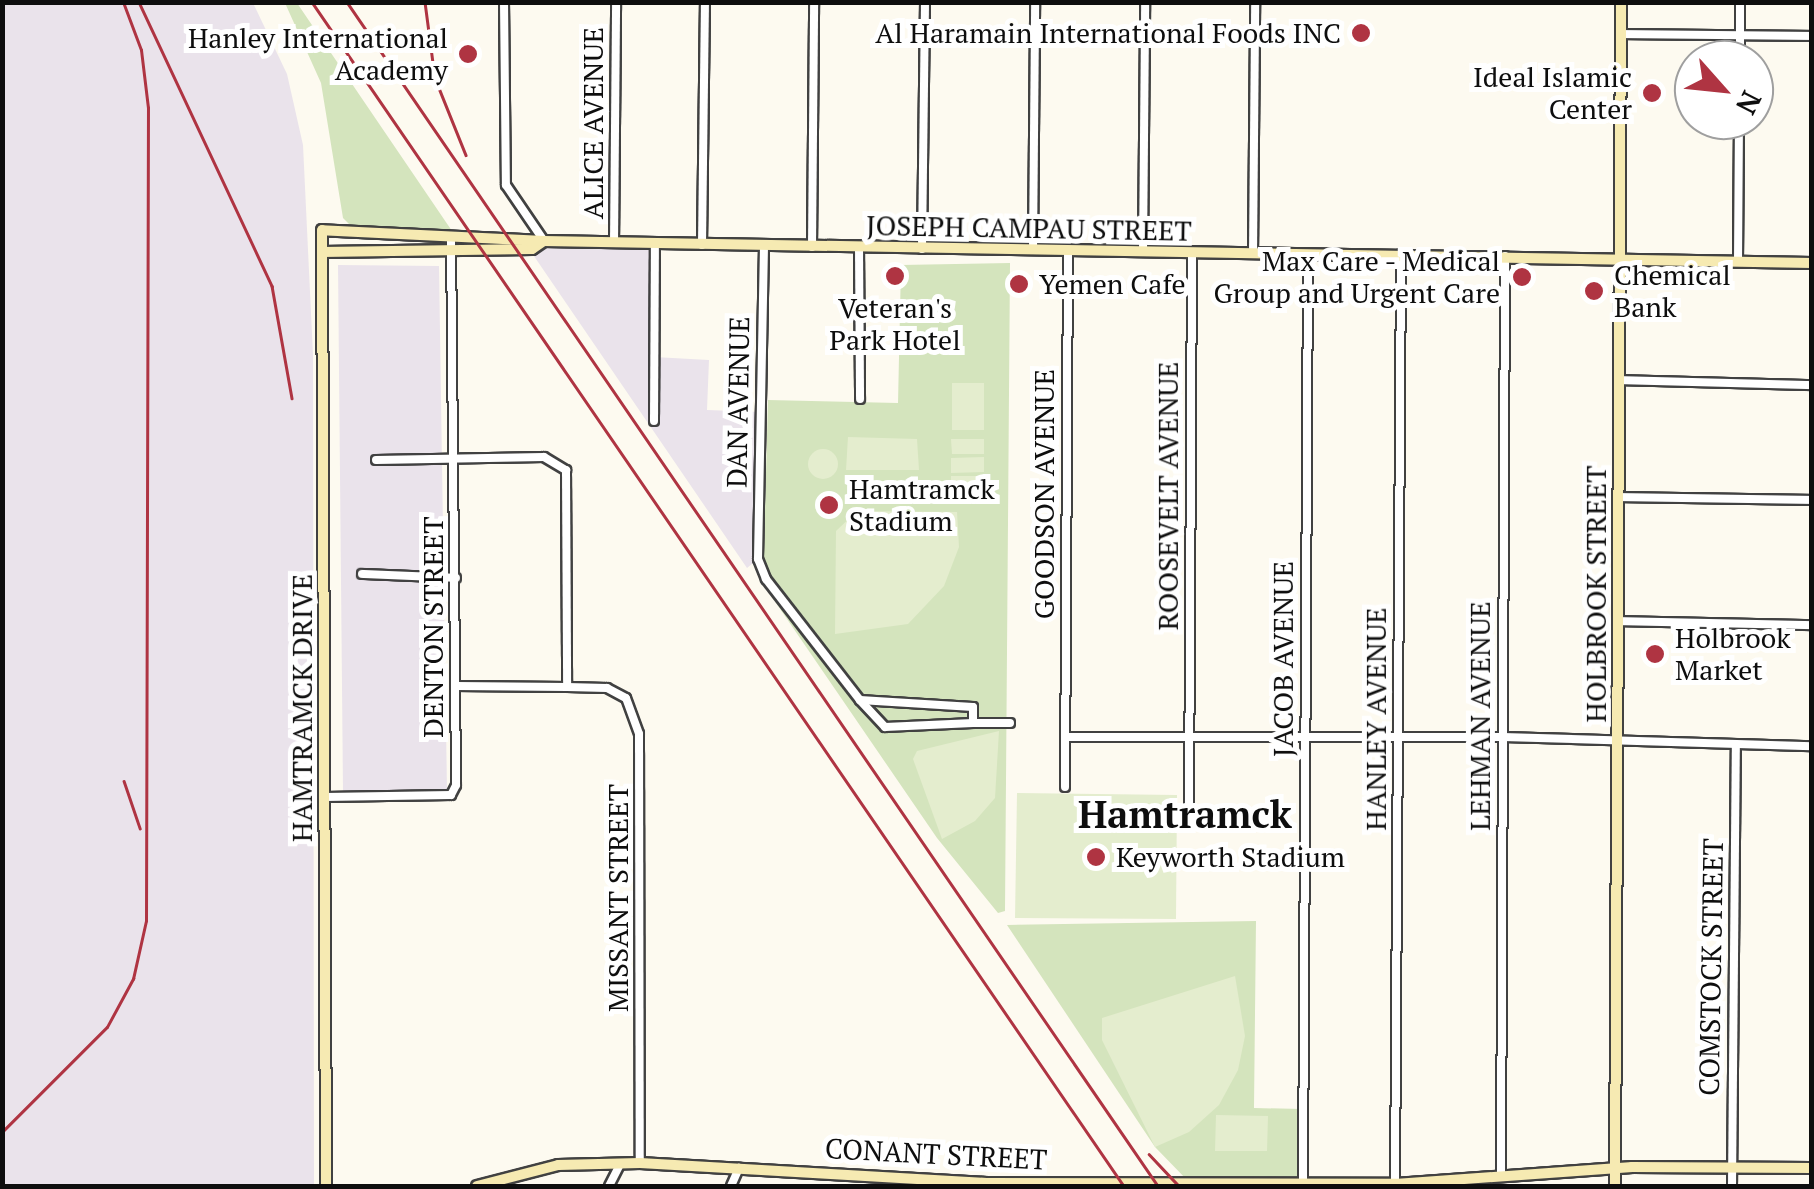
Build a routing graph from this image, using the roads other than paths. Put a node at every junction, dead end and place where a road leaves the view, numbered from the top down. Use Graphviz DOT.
graph roads {
  1 [pos="504,2"];
  2 [pos="616,2"];
  3 [pos="704,2"];
  4 [pos="814,2"];
  5 [pos="925,2"];
  6 [pos="1035,2"];
  7 [pos="1145,2"];
  8 [pos="1255,2"];
  9 [pos="1621,2"];
  10 [pos="1740,2"];
  11 [pos="1622,34"];
  12 [pos="1740,36"];
  13 [pos="1812,36"];
  14 [pos="1740,40"];
  15 [pos="1739,140"];
  16 [pos="322,230"];
  17 [pos="451,236"];
  18 [pos="544,241"];
  19 [pos="614,243"];
  20 [pos="655,244"];
  21 [pos="702,245"];
  22 [pos="764,246"];
  23 [pos="812,247"];
  24 [pos="859,248"];
  25 [pos="922,248"];
  26 [pos="1033,250"];
  27 [pos="451,251"];
  28 [pos="1068,251"];
  29 [pos="322,252"];
  30 [pos="1143,252"];
  31 [pos="1192,253"];
  32 [pos="1308,253"];
  33 [pos="1254,254"];
  34 [pos="1401,254"];
  35 [pos="1505,255"];
  36 [pos="1620,262"];
  37 [pos="1738,262"];
  38 [pos="1812,264"];
  39 [pos="1620,380"];
  40 [pos="1812,385"];
  41 [pos="860,399"];
  42 [pos="654,420"];
  43 [pos="454,457"];
  44 [pos="376,460"];
  45 [pos="1619,496"];
  46 [pos="1812,500"];
  47 [pos="362,574"];
  48 [pos="456,578"];
  49 [pos="1618,621"];
  50 [pos="1812,624"];
  51 [pos="456,686"];
  52 [pos="568,687"];
  53 [pos="860,700"];
  54 [pos="973,723"];
  55 [pos="1010,723"];
  56 [pos="1065,736"];
  57 [pos="1305,736"];
  58 [pos="1398,736"];
  59 [pos="1503,737"];
  60 [pos="1189,738"];
  61 [pos="1618,744"];
  62 [pos="1812,746"];
  63 [pos="1736,748"];
  64 [pos="1065,787"];
  65 [pos="325,797"];
  66 [pos="1188,809"];
  67 [pos="640,1163"];
  68 [pos="620,1164"];
  69 [pos="739,1165"];
  70 [pos="1615,1168"];
  71 [pos="1732,1168"];
  72 [pos="1812,1168"];
  73 [pos="1501,1176"];
  74 [pos="855,1181"];
  75 [pos="904,1183"];
  76 [pos="927,1183"];
  77 [pos="1303,1184"];
  78 [pos="1395,1185"];
  79 [pos="326,1186"];
  80 [pos="477,1186"];
  81 [pos="609,1186"];
  82 [pos="731,1186"];
  83 [pos="1615,1186"];
  84 [pos="1732,1186"];
  1 -- 18 [label="street"];
  2 -- 19 [label="street, ALICE AVENUE"];
  3 -- 21 [label="street"];
  4 -- 23 [label="street"];
  5 -- 25 [label="street"];
  6 -- 26 [label="street"];
  7 -- 30 [label="street"];
  8 -- 33 [label="street"];
  9 -- 11 [label="street, HOLBROOK STREET"];
  10 -- 12 [label="street"];
  11 -- 12 [label="street"];
  11 -- 36 [label="street, HOLBROOK STREET"];
  12 -- 13 [label="street"];
  12 -- 14 [label="street"];
  15 -- 37 [label="street"];
  16 -- 17 [label="street, JOSEPH CAMPAU STREET"];
  16 -- 29 [label="street, HAMTRAMCK DRIVE"];
  17 -- 18 [label="street, JOSEPH CAMPAU STREET"];
  17 -- 27 [label="street, DENTON STREET"];
  18 -- 19 [label="street, JOSEPH CAMPAU STREET"];
  18 -- 27 [label="street, JOSEPH CAMPAU STREET"];
  19 -- 20 [label="street, JOSEPH CAMPAU STREET"];
  20 -- 21 [label="street, JOSEPH CAMPAU STREET"];
  20 -- 42 [label="street"];
  21 -- 22 [label="street, JOSEPH CAMPAU STREET"];
  22 -- 23 [label="street, JOSEPH CAMPAU STREET"];
  22 -- 53 [label="street, DAN AVENUE"];
  23 -- 24 [label="street, JOSEPH CAMPAU STREET"];
  24 -- 25 [label="street, JOSEPH CAMPAU STREET"];
  24 -- 41 [label="street"];
  25 -- 26 [label="street, JOSEPH CAMPAU STREET"];
  26 -- 28 [label="street, JOSEPH CAMPAU STREET"];
  27 -- 29 [label="street, JOSEPH CAMPAU STREET"];
  27 -- 43 [label="street, DENTON STREET"];
  28 -- 30 [label="street, JOSEPH CAMPAU STREET"];
  28 -- 56 [label="street, GOODSON AVENUE"];
  29 -- 65 [label="street, HAMTRAMCK DRIVE"];
  30 -- 31 [label="street, JOSEPH CAMPAU STREET"];
  31 -- 33 [label="street, JOSEPH CAMPAU STREET"];
  31 -- 60 [label="street, ROOSEVELT AVENUE"];
  32 -- 33 [label="street, JOSEPH CAMPAU STREET"];
  32 -- 34 [label="street, JOSEPH CAMPAU STREET"];
  32 -- 57 [label="street, JACOB AVENUE"];
  34 -- 35 [label="street, JOSEPH CAMPAU STREET"];
  34 -- 58 [label="street, HANLEY AVENUE"];
  35 -- 36 [label="street, JOSEPH CAMPAU STREET"];
  35 -- 59 [label="street, LEHMAN AVENUE"];
  36 -- 37 [label="street, JOSEPH CAMPAU STREET"];
  36 -- 39 [label="street, HOLBROOK STREET"];
  37 -- 38 [label="street, JOSEPH CAMPAU STREET"];
  39 -- 40 [label="street"];
  39 -- 45 [label="street, HOLBROOK STREET"];
  43 -- 44 [label="street"];
  43 -- 48 [label="street, DENTON STREET"];
  43 -- 52 [label="street"];
  45 -- 46 [label="street"];
  45 -- 49 [label="street, HOLBROOK STREET"];
  47 -- 48 [label="street"];
  48 -- 51 [label="street, DENTON STREET"];
  49 -- 50 [label="street"];
  49 -- 61 [label="street, HOLBROOK STREET"];
  51 -- 52 [label="street"];
  51 -- 65 [label="street, DENTON STREET"];
  52 -- 67 [label="street, MISSANT STREET"];
  53 -- 54 [label="street"];
  53 -- 54 [label="street"];
  54 -- 55 [label="street"];
  56 -- 60 [label="street"];
  56 -- 64 [label="street, GOODSON AVENUE"];
  57 -- 58 [label="street"];
  57 -- 60 [label="street"];
  57 -- 77 [label="street, JACOB AVENUE"];
  58 -- 59 [label="street"];
  58 -- 78 [label="street, HANLEY AVENUE"];
  59 -- 61 [label="street"];
  59 -- 73 [label="street, LEHMAN AVENUE"];
  60 -- 66 [label="street, ROOSEVELT AVENUE"];
  61 -- 63 [label="street"];
  61 -- 70 [label="street, HOLBROOK STREET"];
  62 -- 63 [label="street"];
  63 -- 71 [label="street, COMSTOCK STREET"];
  65 -- 79 [label="street, HAMTRAMCK DRIVE"];
  67 -- 68 [label="street, CONANT STREET"];
  67 -- 69 [label="street, CONANT STREET"];
  68 -- 80 [label="street, CONANT STREET"];
  68 -- 81 [label="street"];
  69 -- 74 [label="street, CONANT STREET"];
  69 -- 82 [label="street"];
  70 -- 71 [label="street, CONANT STREET"];
  70 -- 73 [label="street, CONANT STREET"];
  70 -- 83 [label="street, HOLBROOK STREET"];
  71 -- 72 [label="street, CONANT STREET"];
  71 -- 84 [label="street, COMSTOCK STREET"];
  73 -- 78 [label="street, CONANT STREET"];
  74 -- 75 [label="street, CONANT STREET"];
  75 -- 76 [label="street, CONANT STREET"];
  76 -- 77 [label="street, CONANT STREET"];
  77 -- 78 [label="street, CONANT STREET"];
}
